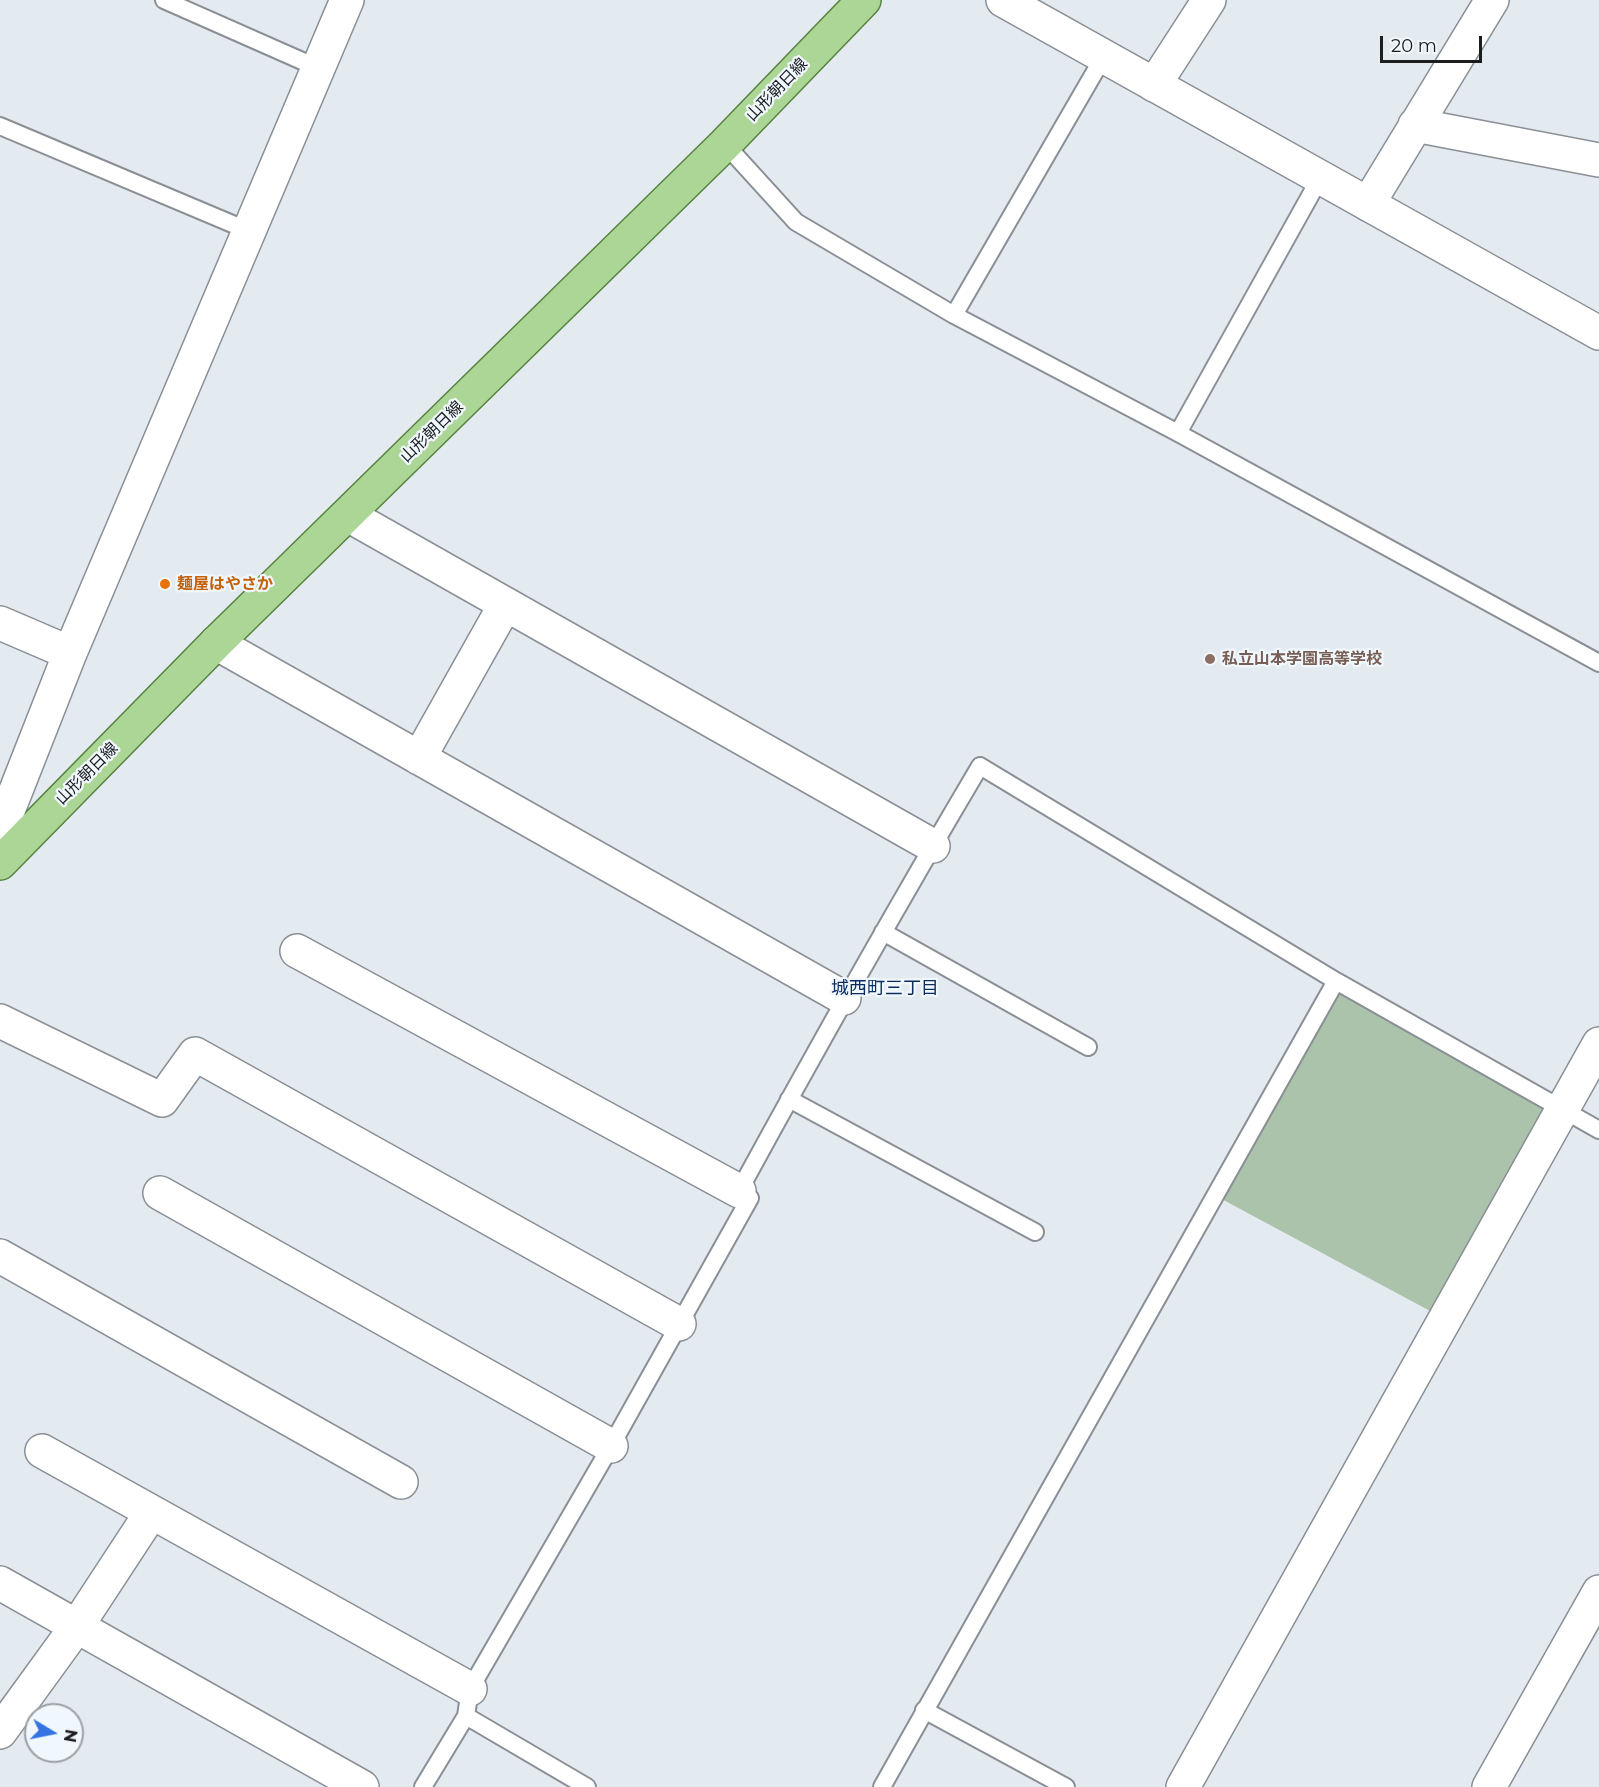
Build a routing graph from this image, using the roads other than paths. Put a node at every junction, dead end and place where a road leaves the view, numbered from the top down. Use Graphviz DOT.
graph roads {
  1 [pos="164,0"];
  2 [pos="347,0"];
  3 [pos="864,0"];
  4 [pos="1003,0"];
  5 [pos="1209,0"];
  6 [pos="1492,0"];
  7 [pos="1104,56"];
  8 [pos="318,68"];
  9 [pos="1154,85"];
  10 [pos="1415,125"];
  11 [pos="0,126"];
  12 [pos="725,144"];
  13 [pos="1599,160"];
  14 [pos="1320,178"];
  15 [pos="1368,204"];
  16 [pos="249,231"];
  17 [pos="954,315"];
  18 [pos="1599,333"];
  19 [pos="1178,434"];
  20 [pos="348,515"];
  21 [pos="505,605"];
  22 [pos="0,623"];
  23 [pos="216,643"];
  24 [pos="70,653"];
  25 [pos="1599,663"];
  26 [pos="419,758"];
  27 [pos="7,791"];
  28 [pos="0,831"];
  29 [pos="933,846"];
  30 [pos="0,863"];
  31 [pos="883,932"];
  32 [pos="297,951"];
  33 [pos="1336,981"];
  34 [pos="844,998"];
  35 [pos="0,1021"];
  36 [pos="1599,1044"];
  37 [pos="1088,1047"];
  38 [pos="789,1099"];
  39 [pos="1563,1110"];
  40 [pos="1599,1130"];
  41 [pos="739,1191"];
  42 [pos="160,1193"];
  43 [pos="1035,1232"];
  44 [pos="0,1256"];
  45 [pos="679,1324"];
  46 [pos="611,1446"];
  47 [pos="42,1451"];
  48 [pos="401,1482"];
  49 [pos="151,1513"];
  50 [pos="0,1583"];
  51 [pos="1599,1592"];
  52 [pos="77,1626"];
  53 [pos="468,1703"];
  54 [pos="924,1710"];
  55 [pos="0,1732"];
  56 [pos="362,1787"];
  57 [pos="423,1787"];
  58 [pos="587,1787"];
  59 [pos="882,1787"];
  60 [pos="1066,1787"];
  61 [pos="1183,1787"];
  62 [pos="1489,1787"];
  1 -- 8 [label="lane"];
  2 -- 8 [label="street"];
  3 -- 12 [label="main road, 山形朝日線"];
  4 -- 7 [label="street"];
  5 -- 9 [label="street"];
  6 -- 10 [label="street"];
  7 -- 9 [label="street"];
  7 -- 17 [label="lane"];
  8 -- 16 [label="street"];
  9 -- 14 [label="street"];
  10 -- 13 [label="street"];
  10 -- 15 [label="street"];
  11 -- 16 [label="lane"];
  12 -- 17 [label="lane"];
  12 -- 20 [label="main road, 山形朝日線"];
  14 -- 15 [label="street"];
  14 -- 19 [label="lane"];
  15 -- 18 [label="street"];
  16 -- 24 [label="street"];
  17 -- 19 [label="lane"];
  19 -- 25 [label="lane"];
  20 -- 21 [label="street"];
  20 -- 23 [label="main road, 山形朝日線"];
  21 -- 26 [label="street"];
  21 -- 29 [label="street"];
  22 -- 24 [label="street"];
  23 -- 26 [label="street"];
  23 -- 30 [label="main road, 山形朝日線"];
  24 -- 27 [label="street"];
  26 -- 34 [label="street"];
  27 -- 28 [label="street"];
  29 -- 31 [label="lane"];
  29 -- 33 [label="lane"];
  31 -- 34 [label="lane"];
  31 -- 37 [label="lane"];
  32 -- 41 [label="street"];
  33 -- 39 [label="lane"];
  33 -- 54 [label="lane"];
  34 -- 38 [label="lane"];
  35 -- 45 [label="street"];
  36 -- 39 [label="street"];
  38 -- 41 [label="lane"];
  38 -- 43 [label="lane"];
  39 -- 40 [label="lane"];
  39 -- 61 [label="street"];
  41 -- 45 [label="lane"];
  42 -- 46 [label="street"];
  44 -- 48 [label="street"];
  45 -- 46 [label="lane"];
  46 -- 53 [label="lane"];
  47 -- 49 [label="street"];
  49 -- 52 [label="street"];
  49 -- 53 [label="street"];
  50 -- 52 [label="street"];
  51 -- 62 [label="street"];
  52 -- 55 [label="street"];
  52 -- 56 [label="street"];
  53 -- 57 [label="lane"];
  53 -- 58 [label="lane"];
  54 -- 59 [label="lane"];
  54 -- 60 [label="lane"];
}
